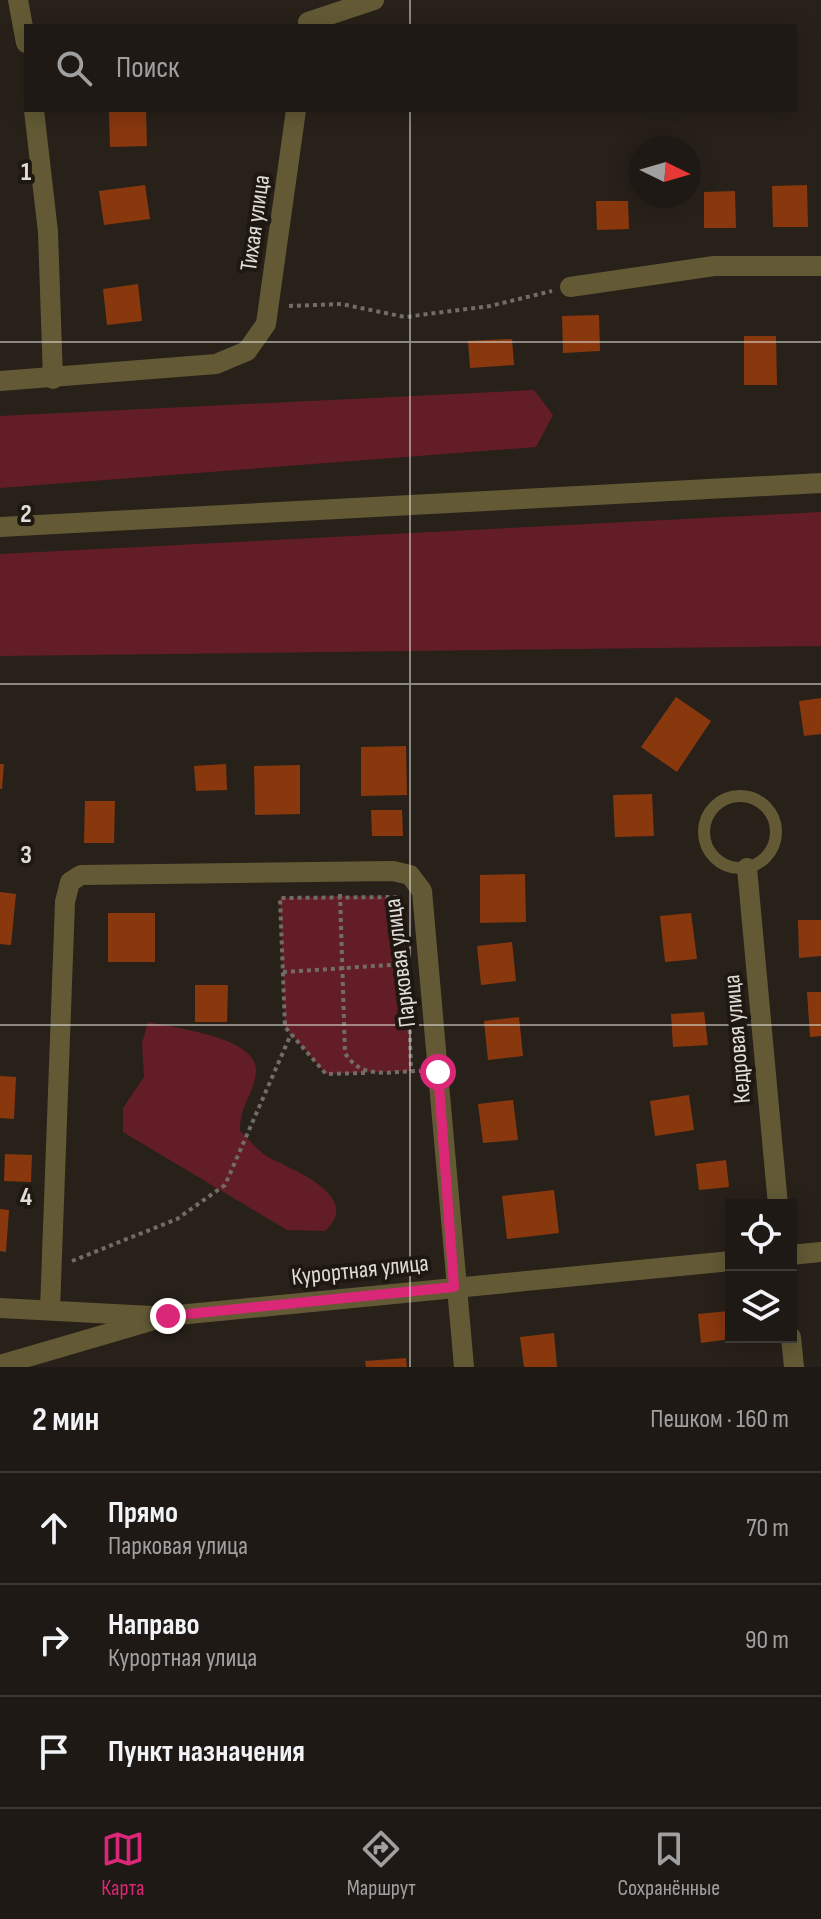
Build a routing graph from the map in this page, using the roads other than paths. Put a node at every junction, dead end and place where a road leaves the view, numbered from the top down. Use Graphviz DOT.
graph roads {
  1 [pos="18,0"];
  2 [pos="312,0"];
  3 [pos="374,0"];
  4 [pos="308,24"];
  5 [pos="24,32"];
  6 [pos="34,112"];
  7 [pos="296,112"];
  8 [pos="821,266"];
  9 [pos="570,287"];
  10 [pos="53,379"];
  11 [pos="0,381"];
  12 [pos="821,483"];
  13 [pos="0,527"];
  14 [pos="747,868"];
  15 [pos="777,1199"];
  16 [pos="821,1252"];
  17 [pos="797,1254"];
  18 [pos="725,1262"];
  19 [pos="454,1287"];
  20 [pos="0,1308"];
  21 [pos="50,1310"];
  22 [pos="168,1316"];
  23 [pos="792,1343"];
  24 [pos="52,1360"];
  25 [pos="0,1365"];
  26 [pos="464,1367"];
  27 [pos="794,1367"];
  1 -- 5 [label="street"];
  2 -- 4 [label="street"];
  3 -- 4 [label="street"];
  6 -- 10 [label="street"];
  7 -- 10 [label="street, Тихая улица"];
  8 -- 9 [label="street"];
  10 -- 11 [label="street"];
  12 -- 13 [label="street"];
  14 -- 14 [label="lane"];
  14 -- 15 [label="street, Кедровая улица"];
  16 -- 17 [label="street"];
  18 -- 19 [label="street, Курортная улица"];
  19 -- 21 [label="street, Парковая улица"];
  19 -- 22 [label="street, Курортная улица"];
  19 -- 26 [label="street, Парковая улица"];
  20 -- 21 [label="street"];
  21 -- 22 [label="street"];
  22 -- 24 [label="street, Курортная улица"];
  23 -- 27 [label="street"];
  24 -- 25 [label="street, Курортная улица"];
}
